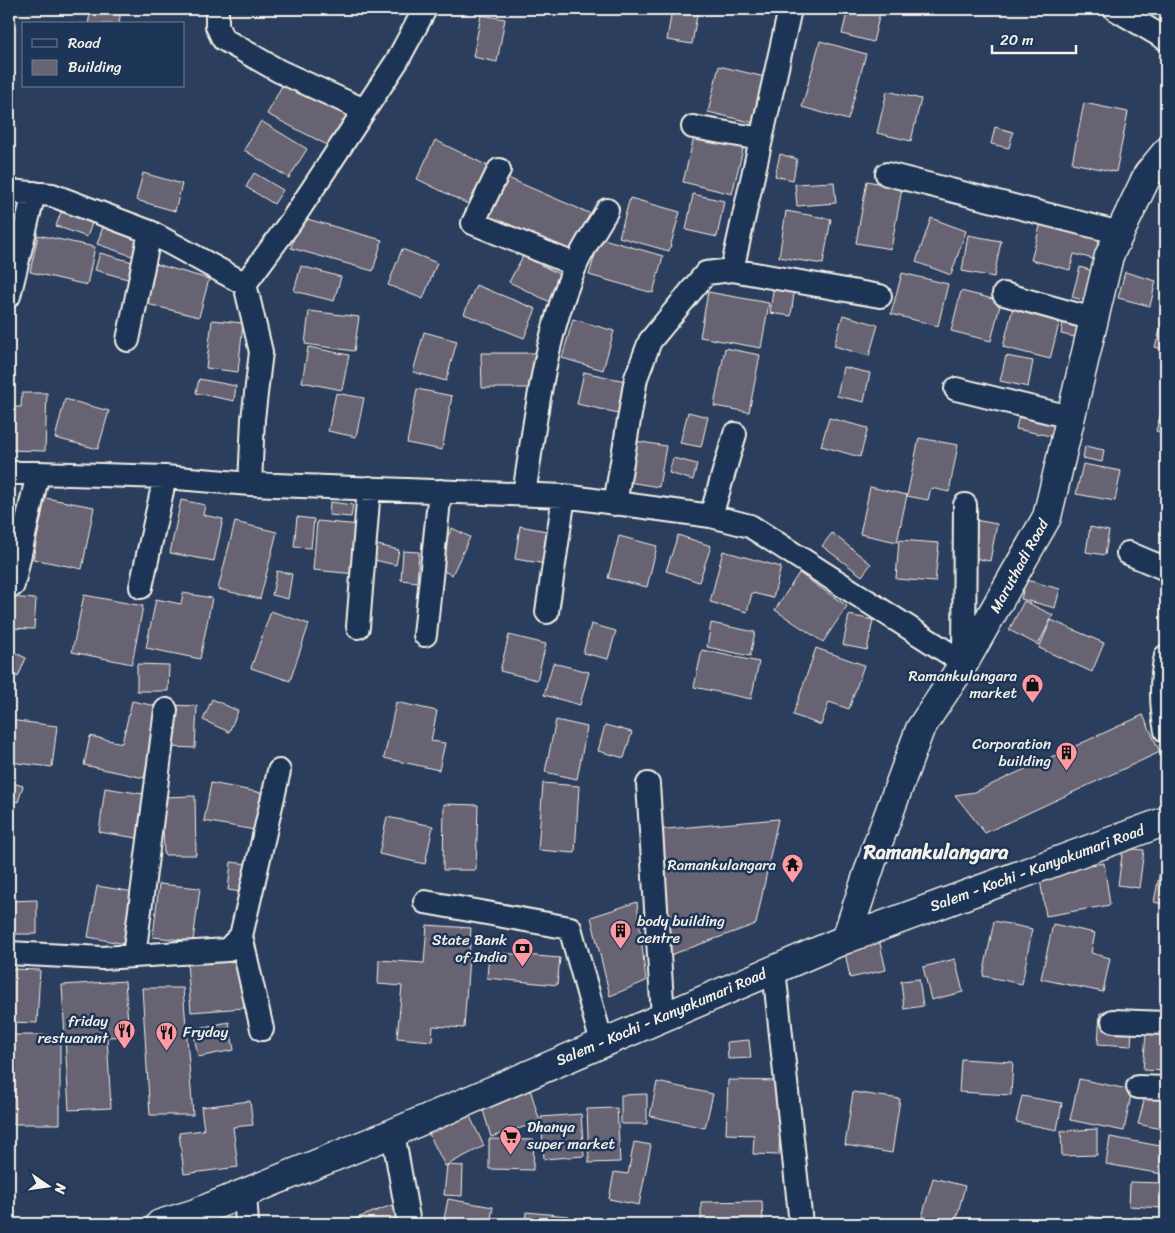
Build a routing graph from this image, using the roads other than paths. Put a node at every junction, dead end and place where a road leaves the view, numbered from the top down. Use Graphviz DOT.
graph roads {
  1 [pos="217,9"];
  2 [pos="425,9"];
  3 [pos="790,9"];
  4 [pos="1115,9"];
  5 [pos="1166,39"];
  6 [pos="364,110"];
  7 [pos="693,127"];
  8 [pos="761,139"];
  9 [pos="1166,152"];
  10 [pos="499,170"];
  11 [pos="887,174"];
  12 [pos="9,191"];
  13 [pos="34,192"];
  14 [pos="607,210"];
  15 [pos="150,232"];
  16 [pos="1120,233"];
  17 [pos="576,265"];
  18 [pos="732,270"];
  19 [pos="245,284"];
  20 [pos="1004,294"];
  21 [pos="9,296"];
  22 [pos="880,296"];
  23 [pos="1093,319"];
  24 [pos="128,340"];
  25 [pos="956,388"];
  26 [pos="1070,417"];
  27 [pos="734,434"];
  28 [pos="9,473"];
  29 [pos="38,473"];
  30 [pos="165,477"];
  31 [pos="250,484"];
  32 [pos="369,488"];
  33 [pos="440,491"];
  34 [pos="524,494"];
  35 [pos="564,496"];
  36 [pos="615,504"];
  37 [pos="965,505"];
  38 [pos="711,516"];
  39 [pos="1128,553"];
  40 [pos="1166,569"];
  41 [pos="13,585"];
  42 [pos="141,587"];
  43 [pos="547,612"];
  44 [pos="358,627"];
  45 [pos="425,634"];
  46 [pos="1166,656"];
  47 [pos="964,663"];
  48 [pos="166,710"];
  49 [pos="1166,731"];
  50 [pos="279,771"];
  51 [pos="648,784"];
  52 [pos="1166,821"];
  53 [pos="425,902"];
  54 [pos="241,936"];
  55 [pos="846,939"];
  56 [pos="9,953"];
  57 [pos="134,956"];
  58 [pos="774,969"];
  59 [pos="663,1017"];
  60 [pos="1113,1021"];
  61 [pos="1166,1023"];
  62 [pos="262,1029"];
  63 [pos="602,1043"];
  64 [pos="1138,1087"];
  65 [pos="1166,1088"];
  66 [pos="393,1133"];
  67 [pos="245,1193"];
  68 [pos="160,1224"];
  69 [pos="246,1224"];
  70 [pos="409,1224"];
  71 [pos="800,1224"];
  1 -- 6 [label="street"];
  2 -- 6 [label="street"];
  3 -- 8 [label="street"];
  4 -- 5 [label="street"];
  6 -- 19 [label="street"];
  7 -- 8 [label="street"];
  8 -- 18 [label="street"];
  9 -- 16 [label="main road, Maruthadi Road"];
  10 -- 17 [label="street"];
  11 -- 16 [label="street"];
  12 -- 13 [label="street"];
  13 -- 15 [label="street"];
  13 -- 21 [label="street"];
  14 -- 17 [label="street"];
  15 -- 19 [label="street"];
  15 -- 24 [label="street"];
  16 -- 23 [label="main road, Maruthadi Road"];
  17 -- 34 [label="street"];
  18 -- 22 [label="street"];
  18 -- 36 [label="street"];
  19 -- 31 [label="street"];
  20 -- 23 [label="street"];
  23 -- 26 [label="main road, Maruthadi Road"];
  25 -- 26 [label="street"];
  26 -- 47 [label="main road, Maruthadi Road"];
  27 -- 38 [label="street"];
  28 -- 29 [label="street"];
  29 -- 30 [label="street"];
  29 -- 41 [label="street"];
  30 -- 31 [label="street"];
  30 -- 42 [label="street"];
  31 -- 32 [label="street"];
  32 -- 33 [label="street"];
  32 -- 44 [label="street"];
  33 -- 34 [label="street"];
  33 -- 45 [label="street"];
  34 -- 35 [label="street"];
  35 -- 36 [label="street"];
  35 -- 43 [label="street"];
  36 -- 38 [label="street"];
  37 -- 47 [label="street"];
  38 -- 47 [label="street"];
  39 -- 40 [label="street"];
  46 -- 49 [label="street"];
  47 -- 55 [label="main road, Maruthadi Road"];
  48 -- 57 [label="street"];
  50 -- 54 [label="street"];
  51 -- 59 [label="street"];
  52 -- 55 [label="main road, Salem - Kochi - Kanyakumari Road"];
  53 -- 63 [label="street"];
  54 -- 57 [label="street"];
  54 -- 62 [label="street"];
  55 -- 58 [label="main road, Salem - Kochi - Kanyakumari Road"];
  56 -- 57 [label="street"];
  58 -- 59 [label="main road, Salem - Kochi - Kanyakumari Road"];
  58 -- 71 [label="street"];
  59 -- 63 [label="main road, Salem - Kochi - Kanyakumari Road"];
  60 -- 61 [label="street"];
  63 -- 66 [label="main road, Salem - Kochi - Kanyakumari Road"];
  64 -- 65 [label="street"];
  66 -- 67 [label="main road, Salem - Kochi - Kanyakumari Road"];
  66 -- 70 [label="street"];
  67 -- 68 [label="main road, Salem - Kochi - Kanyakumari Road"];
  67 -- 69 [label="street"];
}
